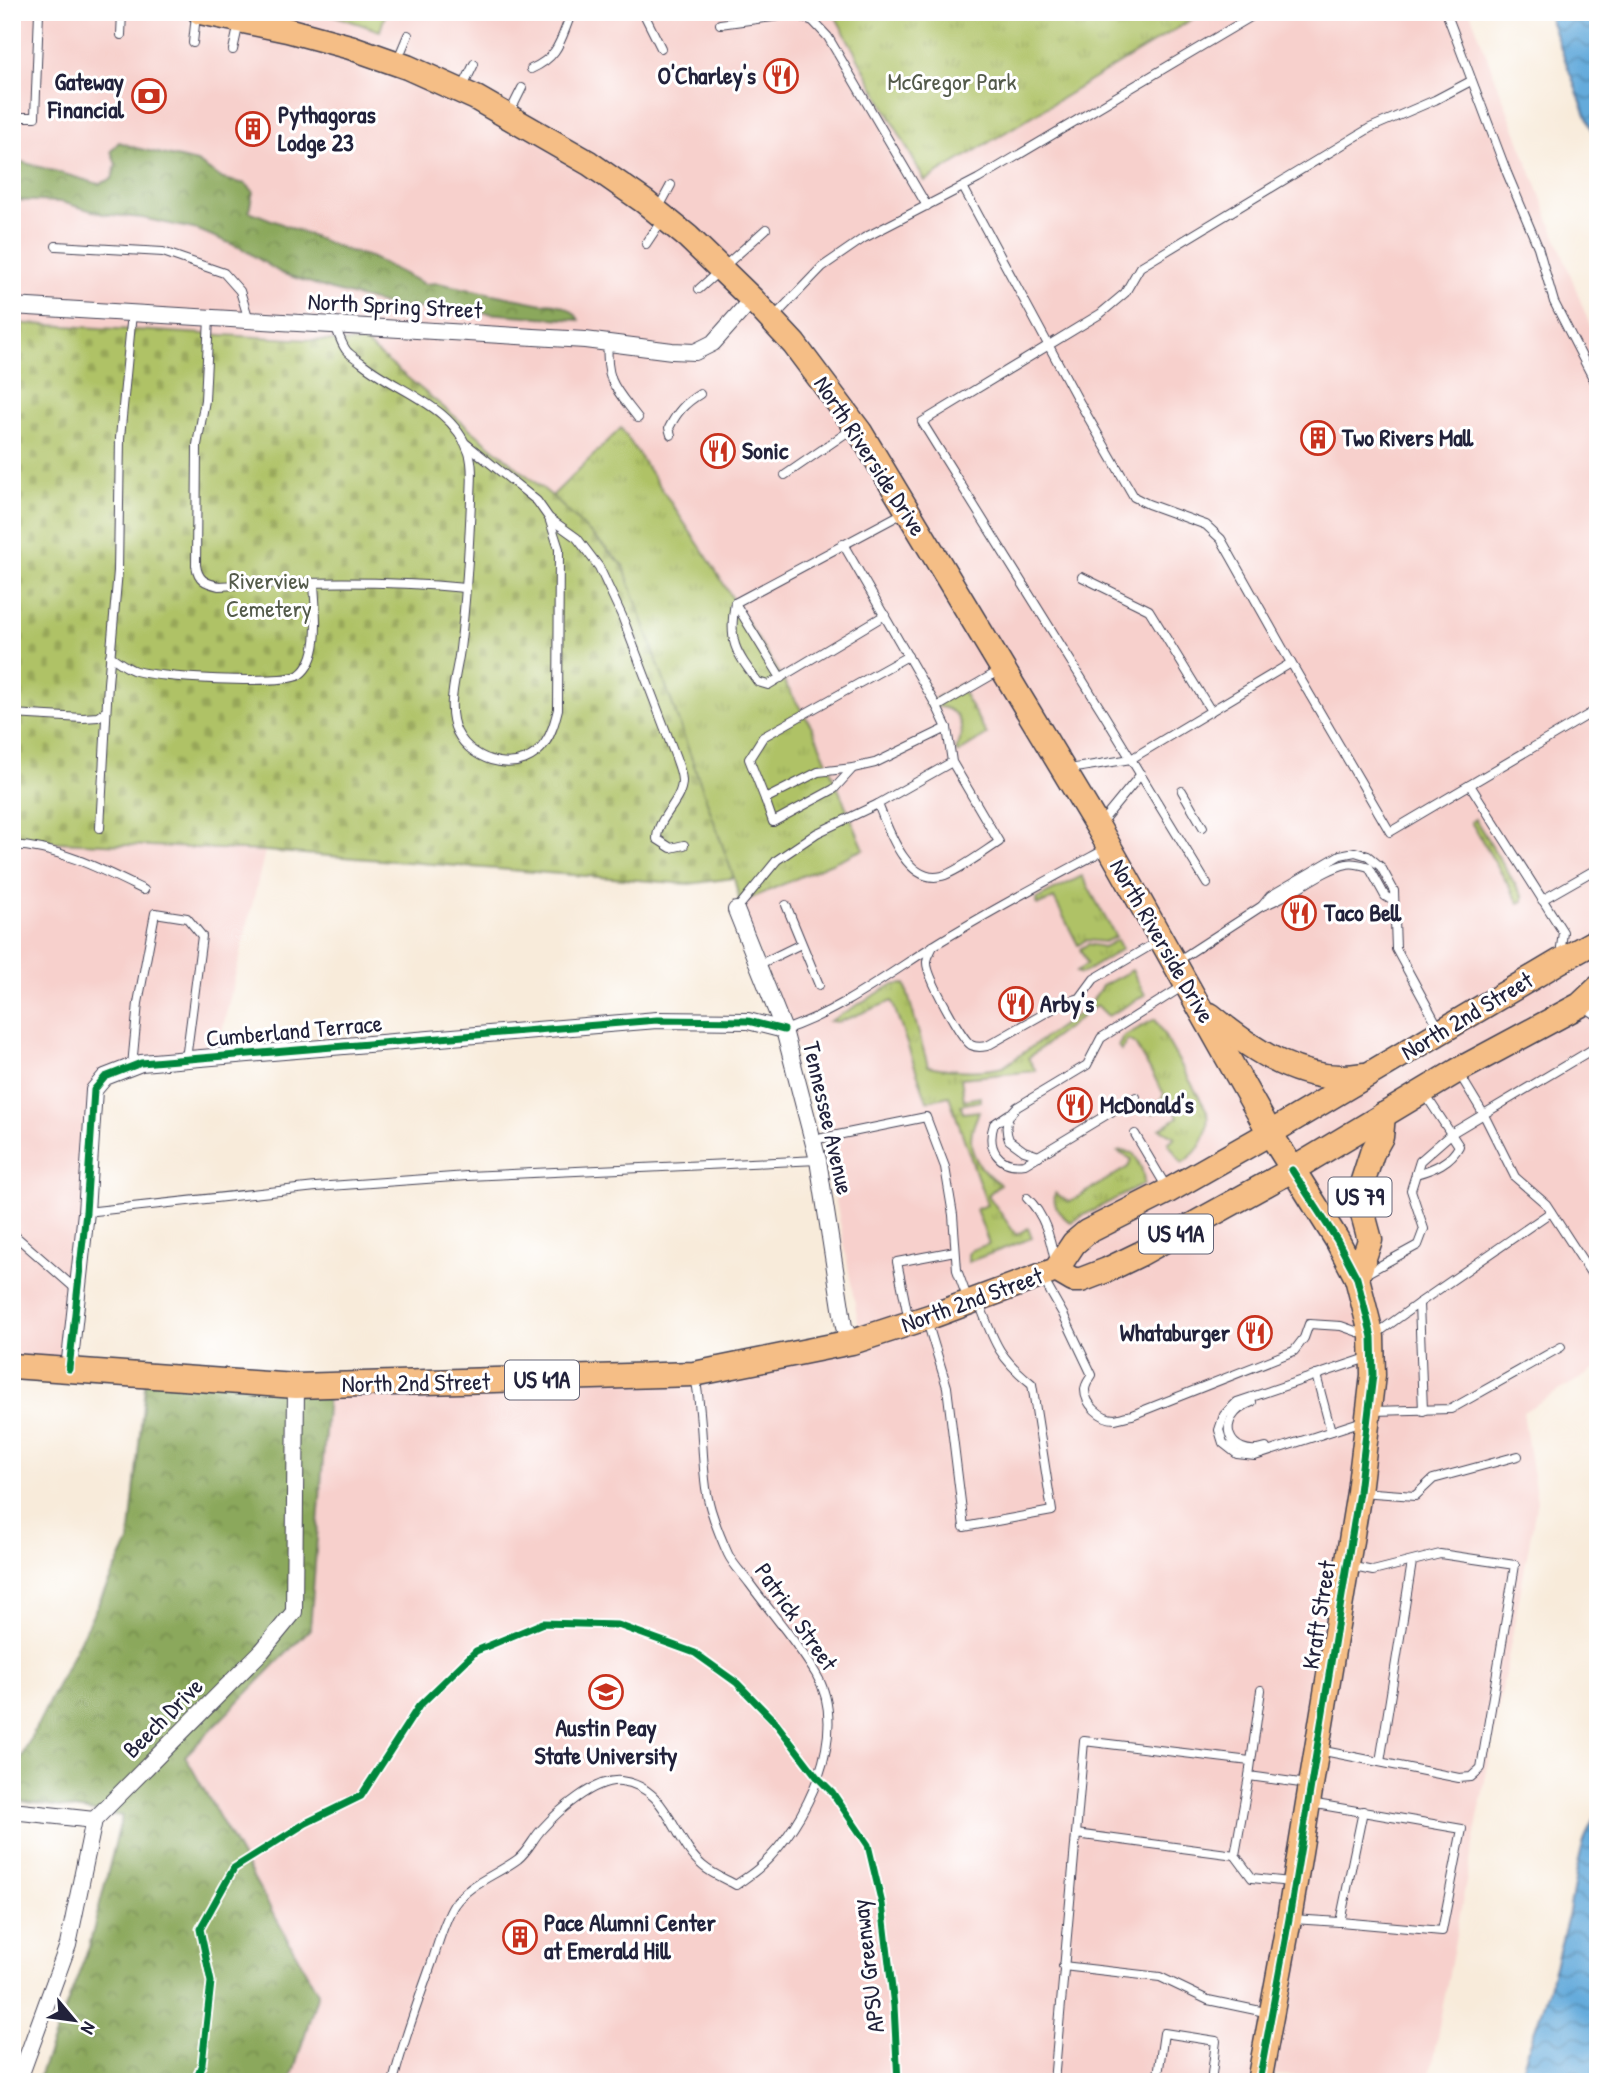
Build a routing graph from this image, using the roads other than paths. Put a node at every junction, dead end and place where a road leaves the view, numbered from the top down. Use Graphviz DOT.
graph roads {
  1 [pos="39,12"];
  2 [pos="122,12"];
  3 [pos="198,12"];
  4 [pos="572,12"];
  5 [pos="643,12"];
  6 [pos="1259,12"];
  7 [pos="1446,12"];
  8 [pos="240,20"];
  9 [pos="720,24"];
  10 [pos="408,35"];
  11 [pos="121,36"];
  12 [pos="193,43"];
  13 [pos="661,48"];
  14 [pos="233,50"];
  15 [pos="396,63"];
  16 [pos="474,64"];
  17 [pos="531,69"];
  18 [pos="1471,81"];
  19 [pos="522,88"];
  20 [pos="461,92"];
  21 [pos="508,116"];
  22 [pos="12,117"];
  23 [pos="671,185"];
  24 [pos="963,187"];
  25 [pos="927,206"];
  26 [pos="660,214"];
  27 [pos="766,229"];
  28 [pos="646,244"];
  29 [pos="56,246"];
  30 [pos="721,269"];
  31 [pos="699,289"];
  32 [pos="752,299"];
  33 [pos="12,306"];
  34 [pos="132,313"];
  35 [pos="209,318"];
  36 [pos="249,320"];
  37 [pos="772,320"];
  38 [pos="335,325"];
  39 [pos="608,343"];
  40 [pos="1049,345"];
  41 [pos="1598,388"];
  42 [pos="700,394"];
  43 [pos="638,418"];
  44 [pos="856,427"];
  45 [pos="671,435"];
  46 [pos="464,442"];
  47 [pos="785,475"];
  48 [pos="908,510"];
  49 [pos="549,518"];
  50 [pos="843,544"];
  51 [pos="1082,577"];
  52 [pos="314,583"];
  53 [pos="465,588"];
  54 [pos="735,603"];
  55 [pos="885,615"];
  56 [pos="110,656"];
  57 [pos="908,656"];
  58 [pos="1291,663"];
  59 [pos="1002,670"];
  60 [pos="781,678"];
  61 [pos="937,707"];
  62 [pos="1598,709"];
  63 [pos="106,710"];
  64 [pos="1211,711"];
  65 [pos="12,714"];
  66 [pos="947,728"];
  67 [pos="1131,759"];
  68 [pos="952,762"];
  69 [pos="853,768"];
  70 [pos="1062,770"];
  71 [pos="1140,774"];
  72 [pos="1470,785"];
  73 [pos="1182,791"];
  74 [pos="765,799"];
  75 [pos="878,804"];
  76 [pos="1203,827"];
  77 [pos="100,828"];
  78 [pos="1103,837"];
  79 [pos="12,845"];
  80 [pos="684,845"];
  81 [pos="1598,867"];
  82 [pos="1207,884"];
  83 [pos="144,890"];
  84 [pos="1542,900"];
  85 [pos="786,905"];
  86 [pos="736,910"];
  87 [pos="1161,940"];
  88 [pos="1598,942"];
  89 [pos="801,944"];
  90 [pos="933,946"];
  91 [pos="1560,961"];
  92 [pos="758,965"];
  93 [pos="1180,974"];
  94 [pos="820,985"];
  95 [pos="1592,1003"];
  96 [pos="1199,1006"];
  97 [pos="784,1030"];
  98 [pos="1442,1032"];
  99 [pos="1598,1046"];
  100 [pos="186,1059"];
  101 [pos="132,1066"];
  102 [pos="1457,1071"];
  103 [pos="1371,1074"];
  104 [pos="1423,1091"];
  105 [pos="1136,1097"];
  106 [pos="1483,1113"];
  107 [pos="1009,1114"];
  108 [pos="1383,1115"];
  109 [pos="1270,1133"];
  110 [pos="1452,1133"];
  111 [pos="1135,1134"];
  112 [pos="813,1140"];
  113 [pos="1039,1156"];
  114 [pos="818,1160"];
  115 [pos="1292,1170"];
  116 [pos="1416,1174"];
  117 [pos="1168,1191"];
  118 [pos="1027,1198"];
  119 [pos="86,1212"];
  120 [pos="1551,1212"];
  121 [pos="12,1233"];
  122 [pos="955,1251"];
  123 [pos="1049,1273"];
  124 [pos="1357,1278"];
  125 [pos="1598,1284"];
  126 [pos="78,1291"];
  127 [pos="973,1301"];
  128 [pos="1419,1303"];
  129 [pos="918,1321"];
  130 [pos="852,1342"];
  131 [pos="1372,1346"];
  132 [pos="1561,1347"];
  133 [pos="12,1366"];
  134 [pos="69,1369"];
  135 [pos="694,1374"];
  136 [pos="1316,1375"];
  137 [pos="296,1386"];
  138 [pos="1423,1412"];
  139 [pos="1368,1415"];
  140 [pos="1327,1432"];
  141 [pos="1518,1456"];
  142 [pos="1359,1492"];
  143 [pos="1412,1562"];
  144 [pos="1347,1566"];
  145 [pos="1261,1690"];
  146 [pos="1316,1749"];
  147 [pos="1251,1761"];
  148 [pos="1380,1762"];
  149 [pos="1249,1776"];
  150 [pos="1309,1793"];
  151 [pos="12,1811"];
  152 [pos="1363,1811"];
  153 [pos="94,1820"];
  154 [pos="1076,1834"];
  155 [pos="1236,1856"];
  156 [pos="1294,1882"];
  157 [pos="1289,1919"];
  158 [pos="1340,1922"];
  159 [pos="1063,1966"];
  160 [pos="1272,2014"];
  161 [pos="18,2082"];
  162 [pos="393,2082"];
  163 [pos="1054,2082"];
  164 [pos="1157,2082"];
  165 [pos="1211,2082"];
  166 [pos="1259,2082"];
  1 -- 22 [label="lane"];
  2 -- 11 [label="lane"];
  3 -- 8 [label="main road, North Riverside Drive"];
  3 -- 12 [label="lane"];
  4 -- 17 [label="lane"];
  5 -- 13 [label="lane"];
  6 -- 24 [label="lane"];
  7 -- 18 [label="lane"];
  8 -- 14 [label="lane"];
  8 -- 15 [label="main road, North Riverside Drive"];
  9 -- 25 [label="lane"];
  10 -- 15 [label="lane"];
  15 -- 20 [label="main road, North Riverside Drive"];
  16 -- 20 [label="lane"];
  18 -- 40 [label="lane"];
  18 -- 41 [label="lane"];
  19 -- 21 [label="lane"];
  20 -- 21 [label="main road, North Riverside Drive"];
  21 -- 26 [label="main road, North Riverside Drive"];
  23 -- 26 [label="lane"];
  24 -- 25 [label="lane"];
  24 -- 40 [label="lane"];
  25 -- 37 [label="lane"];
  26 -- 28 [label="lane"];
  26 -- 30 [label="main road, North Riverside Drive"];
  27 -- 30 [label="lane"];
  29 -- 36 [label="lane"];
  30 -- 31 [label="lane"];
  30 -- 32 [label="main road, North Riverside Drive"];
  32 -- 37 [label="main road, North Riverside Drive"];
  32 -- 39 [label="street, North Spring Street"];
  33 -- 34 [label="street, North Spring Street"];
  34 -- 35 [label="street, North Spring Street"];
  34 -- 56 [label="lane"];
  35 -- 36 [label="street, North Spring Street"];
  35 -- 52 [label="lane"];
  36 -- 38 [label="street, North Spring Street"];
  37 -- 44 [label="main road, North Riverside Drive"];
  38 -- 39 [label="street, North Spring Street"];
  38 -- 46 [label="lane"];
  39 -- 43 [label="lane"];
  40 -- 58 [label="lane"];
  40 -- 67 [label="lane"];
  42 -- 45 [label="lane"];
  44 -- 47 [label="lane"];
  44 -- 48 [label="main road, North Riverside Drive"];
  46 -- 49 [label="lane"];
  46 -- 53 [label="lane"];
  48 -- 50 [label="lane"];
  48 -- 59 [label="main road, North Riverside Drive"];
  49 -- 53 [label="lane"];
  49 -- 80 [label="lane"];
  50 -- 54 [label="lane"];
  50 -- 55 [label="lane"];
  51 -- 64 [label="lane"];
  52 -- 53 [label="lane"];
  52 -- 56 [label="lane"];
  54 -- 60 [label="lane"];
  54 -- 60 [label="lane"];
  55 -- 57 [label="lane"];
  55 -- 60 [label="lane"];
  56 -- 63 [label="lane"];
  57 -- 61 [label="lane"];
  57 -- 74 [label="lane"];
  58 -- 64 [label="lane"];
  58 -- 72 [label="lane"];
  59 -- 61 [label="lane"];
  59 -- 70 [label="main road, North Riverside Drive"];
  61 -- 66 [label="lane"];
  62 -- 72 [label="lane"];
  63 -- 65 [label="lane"];
  63 -- 77 [label="lane"];
  64 -- 67 [label="lane"];
  66 -- 68 [label="lane"];
  66 -- 69 [label="lane"];
  67 -- 70 [label="lane"];
  67 -- 71 [label="lane"];
  68 -- 75 [label="lane"];
  68 -- 75 [label="lane"];
  69 -- 74 [label="lane"];
  69 -- 74 [label="lane"];
  70 -- 78 [label="main road, North Riverside Drive"];
  71 -- 78 [label="lane"];
  71 -- 82 [label="lane"];
  72 -- 84 [label="lane"];
  73 -- 76 [label="lane"];
  75 -- 86 [label="lane"];
  78 -- 87 [label="main road, North Riverside Drive"];
  78 -- 90 [label="lane"];
  79 -- 83 [label="lane"];
  81 -- 84 [label="lane"];
  84 -- 91 [label="lane"];
  85 -- 89 [label="lane"];
  86 -- 92 [label="street, Tennessee Avenue"];
  87 -- 90 [label="lane"];
  87 -- 93 [label="main road, North Riverside Drive"];
  88 -- 91 [label="main road, North 2nd Street"];
  89 -- 92 [label="lane"];
  89 -- 94 [label="lane"];
  90 -- 97 [label="lane"];
  91 -- 98 [label="main road, North 2nd Street"];
  92 -- 97 [label="street, Tennessee Avenue"];
  93 -- 96 [label="main road, North Riverside Drive"];
  93 -- 98 [label="lane"];
  93 -- 107 [label="lane"];
  95 -- 102 [label="main road, North 2nd Street / US 41A"];
  96 -- 103 [label="main road"];
  96 -- 109 [label="main road, North Riverside Drive"];
  97 -- 100 [label="street, Cumberland Terrace"];
  97 -- 112 [label="street, Tennessee Avenue"];
  98 -- 103 [label="main road, North 2nd Street"];
  99 -- 106 [label="lane"];
  100 -- 101 [label="street, Cumberland Terrace"];
  100 -- 101 [label="lane"];
  101 -- 119 [label="street, Cumberland Terrace"];
  102 -- 104 [label="main road, North 2nd Street / US 41A"];
  102 -- 106 [label="lane"];
  103 -- 109 [label="main road, North 2nd Street"];
  104 -- 108 [label="main road, North 2nd Street / US 41A"];
  104 -- 110 [label="lane"];
  105 -- 113 [label="lane"];
  106 -- 110 [label="lane"];
  106 -- 120 [label="lane"];
  107 -- 113 [label="lane"];
  107 -- 113 [label="lane"];
  108 -- 115 [label="main road, North 2nd Street / US 41A"];
  108 -- 124 [label="main road, US 79"];
  109 -- 115 [label="main road, North Riverside Drive"];
  109 -- 117 [label="main road, North 2nd Street / US 41A"];
  110 -- 116 [label="lane"];
  110 -- 116 [label="lane"];
  111 -- 117 [label="lane"];
  112 -- 114 [label="street, Tennessee Avenue"];
  112 -- 122 [label="lane"];
  114 -- 119 [label="lane"];
  114 -- 130 [label="street, Tennessee Avenue"];
  115 -- 123 [label="main road, North 2nd Street / US 41A"];
  115 -- 124 [label="main road, Kraft Street / US 79"];
  116 -- 124 [label="lane"];
  117 -- 123 [label="main road, North 2nd Street / US 41A"];
  118 -- 123 [label="lane"];
  119 -- 126 [label="street, Cumberland Terrace"];
  120 -- 125 [label="lane"];
  120 -- 128 [label="lane"];
  121 -- 126 [label="lane"];
  122 -- 127 [label="lane"];
  122 -- 129 [label="lane"];
  123 -- 127 [label="main road, North 2nd Street / US 41A"];
  123 -- 131 [label="lane"];
  124 -- 131 [label="main road, Kraft Street / US 79"];
  126 -- 134 [label="street, Cumberland Terrace"];
  127 -- 129 [label="main road, North 2nd Street / US 41A"];
  127 -- 129 [label="lane"];
  128 -- 131 [label="lane"];
  128 -- 138 [label="lane"];
  129 -- 130 [label="main road, North 2nd Street / US 41A"];
  130 -- 135 [label="main road, North 2nd Street / US 41A"];
  131 -- 136 [label="lane"];
  131 -- 139 [label="main road, Kraft Street / US 79"];
  132 -- 138 [label="lane"];
  133 -- 134 [label="main road, North 2nd Street / US 41A"];
  134 -- 137 [label="main road, North 2nd Street / US 41A"];
  135 -- 137 [label="main road, North 2nd Street / US 41A"];
  135 -- 162 [label="lane, Patrick Street"];
  136 -- 140 [label="lane"];
  136 -- 140 [label="lane"];
  137 -- 153 [label="street, Beech Drive"];
  138 -- 139 [label="lane"];
  139 -- 140 [label="lane"];
  139 -- 142 [label="main road, Kraft Street / US 79"];
  141 -- 142 [label="lane"];
  142 -- 144 [label="main road, Kraft Street / US 79"];
  143 -- 144 [label="lane"];
  143 -- 148 [label="lane"];
  143 -- 148 [label="lane"];
  144 -- 146 [label="main road, Kraft Street / US 79"];
  145 -- 147 [label="lane"];
  146 -- 148 [label="lane"];
  146 -- 150 [label="main road, Kraft Street / US 79"];
  147 -- 149 [label="lane"];
  147 -- 154 [label="lane"];
  149 -- 150 [label="lane"];
  149 -- 155 [label="lane"];
  150 -- 152 [label="lane"];
  150 -- 156 [label="main road, Kraft Street / US 79"];
  151 -- 153 [label="street"];
  152 -- 158 [label="lane"];
  152 -- 158 [label="lane"];
  153 -- 161 [label="street"];
  154 -- 155 [label="lane"];
  154 -- 159 [label="lane"];
  155 -- 156 [label="lane"];
  156 -- 157 [label="main road, Kraft Street / US 79"];
  157 -- 158 [label="lane"];
  157 -- 160 [label="main road, Kraft Street / US 79"];
  159 -- 160 [label="lane"];
  159 -- 163 [label="lane"];
  160 -- 166 [label="main road, Kraft Street / US 79"];
  164 -- 165 [label="lane"];
}
